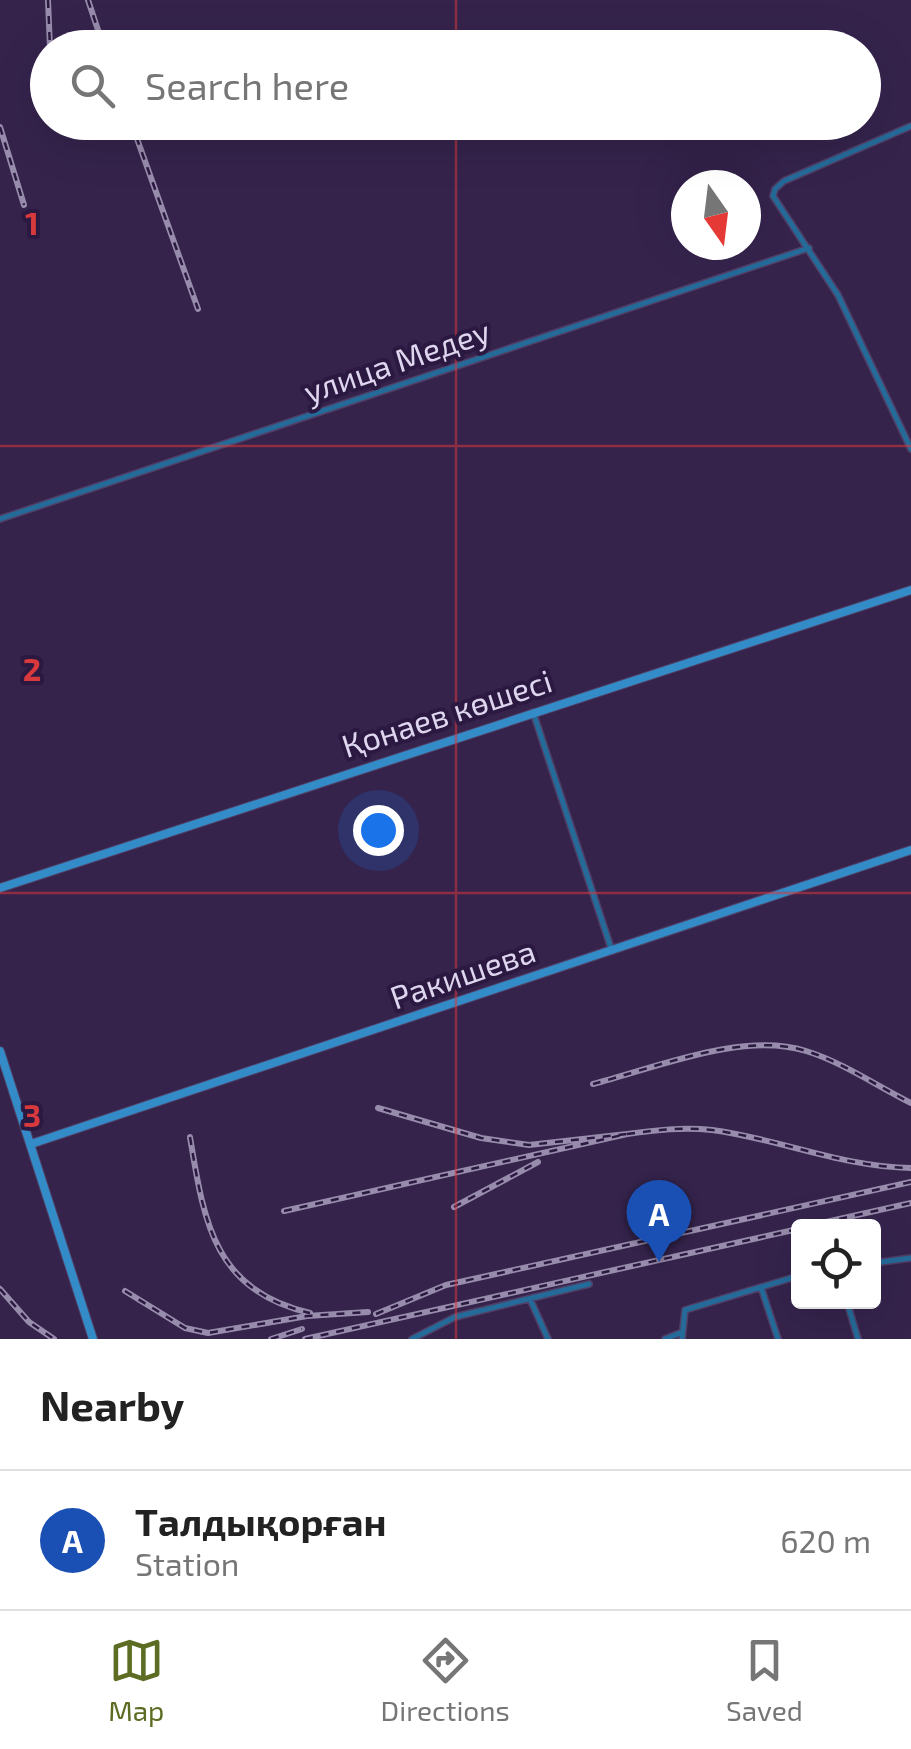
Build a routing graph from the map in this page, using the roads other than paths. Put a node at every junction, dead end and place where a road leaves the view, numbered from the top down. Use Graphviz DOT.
graph roads {
  1 [pos="911,126"];
  2 [pos="881,139"];
  3 [pos="879,140"];
  4 [pos="809,248"];
  5 [pos="911,449"];
  6 [pos="0,518"];
  7 [pos="911,590"];
  8 [pos="533,712"];
  9 [pos="911,850"];
  10 [pos="0,888"];
  11 [pos="612,951"];
  12 [pos="0,1051"];
  13 [pos="30,1144"];
  14 [pos="911,1258"];
  15 [pos="881,1262"];
  16 [pos="791,1278"];
  17 [pos="589,1284"];
  18 [pos="761,1287"];
  19 [pos="530,1299"];
  20 [pos="850,1309"];
  21 [pos="681,1336"];
  22 [pos="93,1339"];
  23 [pos="412,1339"];
  24 [pos="548,1339"];
  25 [pos="665,1339"];
  26 [pos="778,1339"];
  27 [pos="858,1339"];
  1 -- 2 [label="street"];
  3 -- 4 [label="street"];
  4 -- 5 [label="street"];
  4 -- 6 [label="street, улица Медеу"];
  7 -- 8 [label="street, Қонаев көшесі"];
  8 -- 10 [label="street, Қонаев көшесі"];
  8 -- 11 [label="street"];
  9 -- 11 [label="street, Ракишева"];
  11 -- 13 [label="street, Ракишева"];
  12 -- 13 [label="street"];
  13 -- 22 [label="street"];
  14 -- 15 [label="street"];
  16 -- 18 [label="street"];
  17 -- 19 [label="street"];
  18 -- 21 [label="street"];
  18 -- 26 [label="street"];
  19 -- 23 [label="street"];
  19 -- 24 [label="street"];
  20 -- 27 [label="street"];
  21 -- 25 [label="street"];
}
